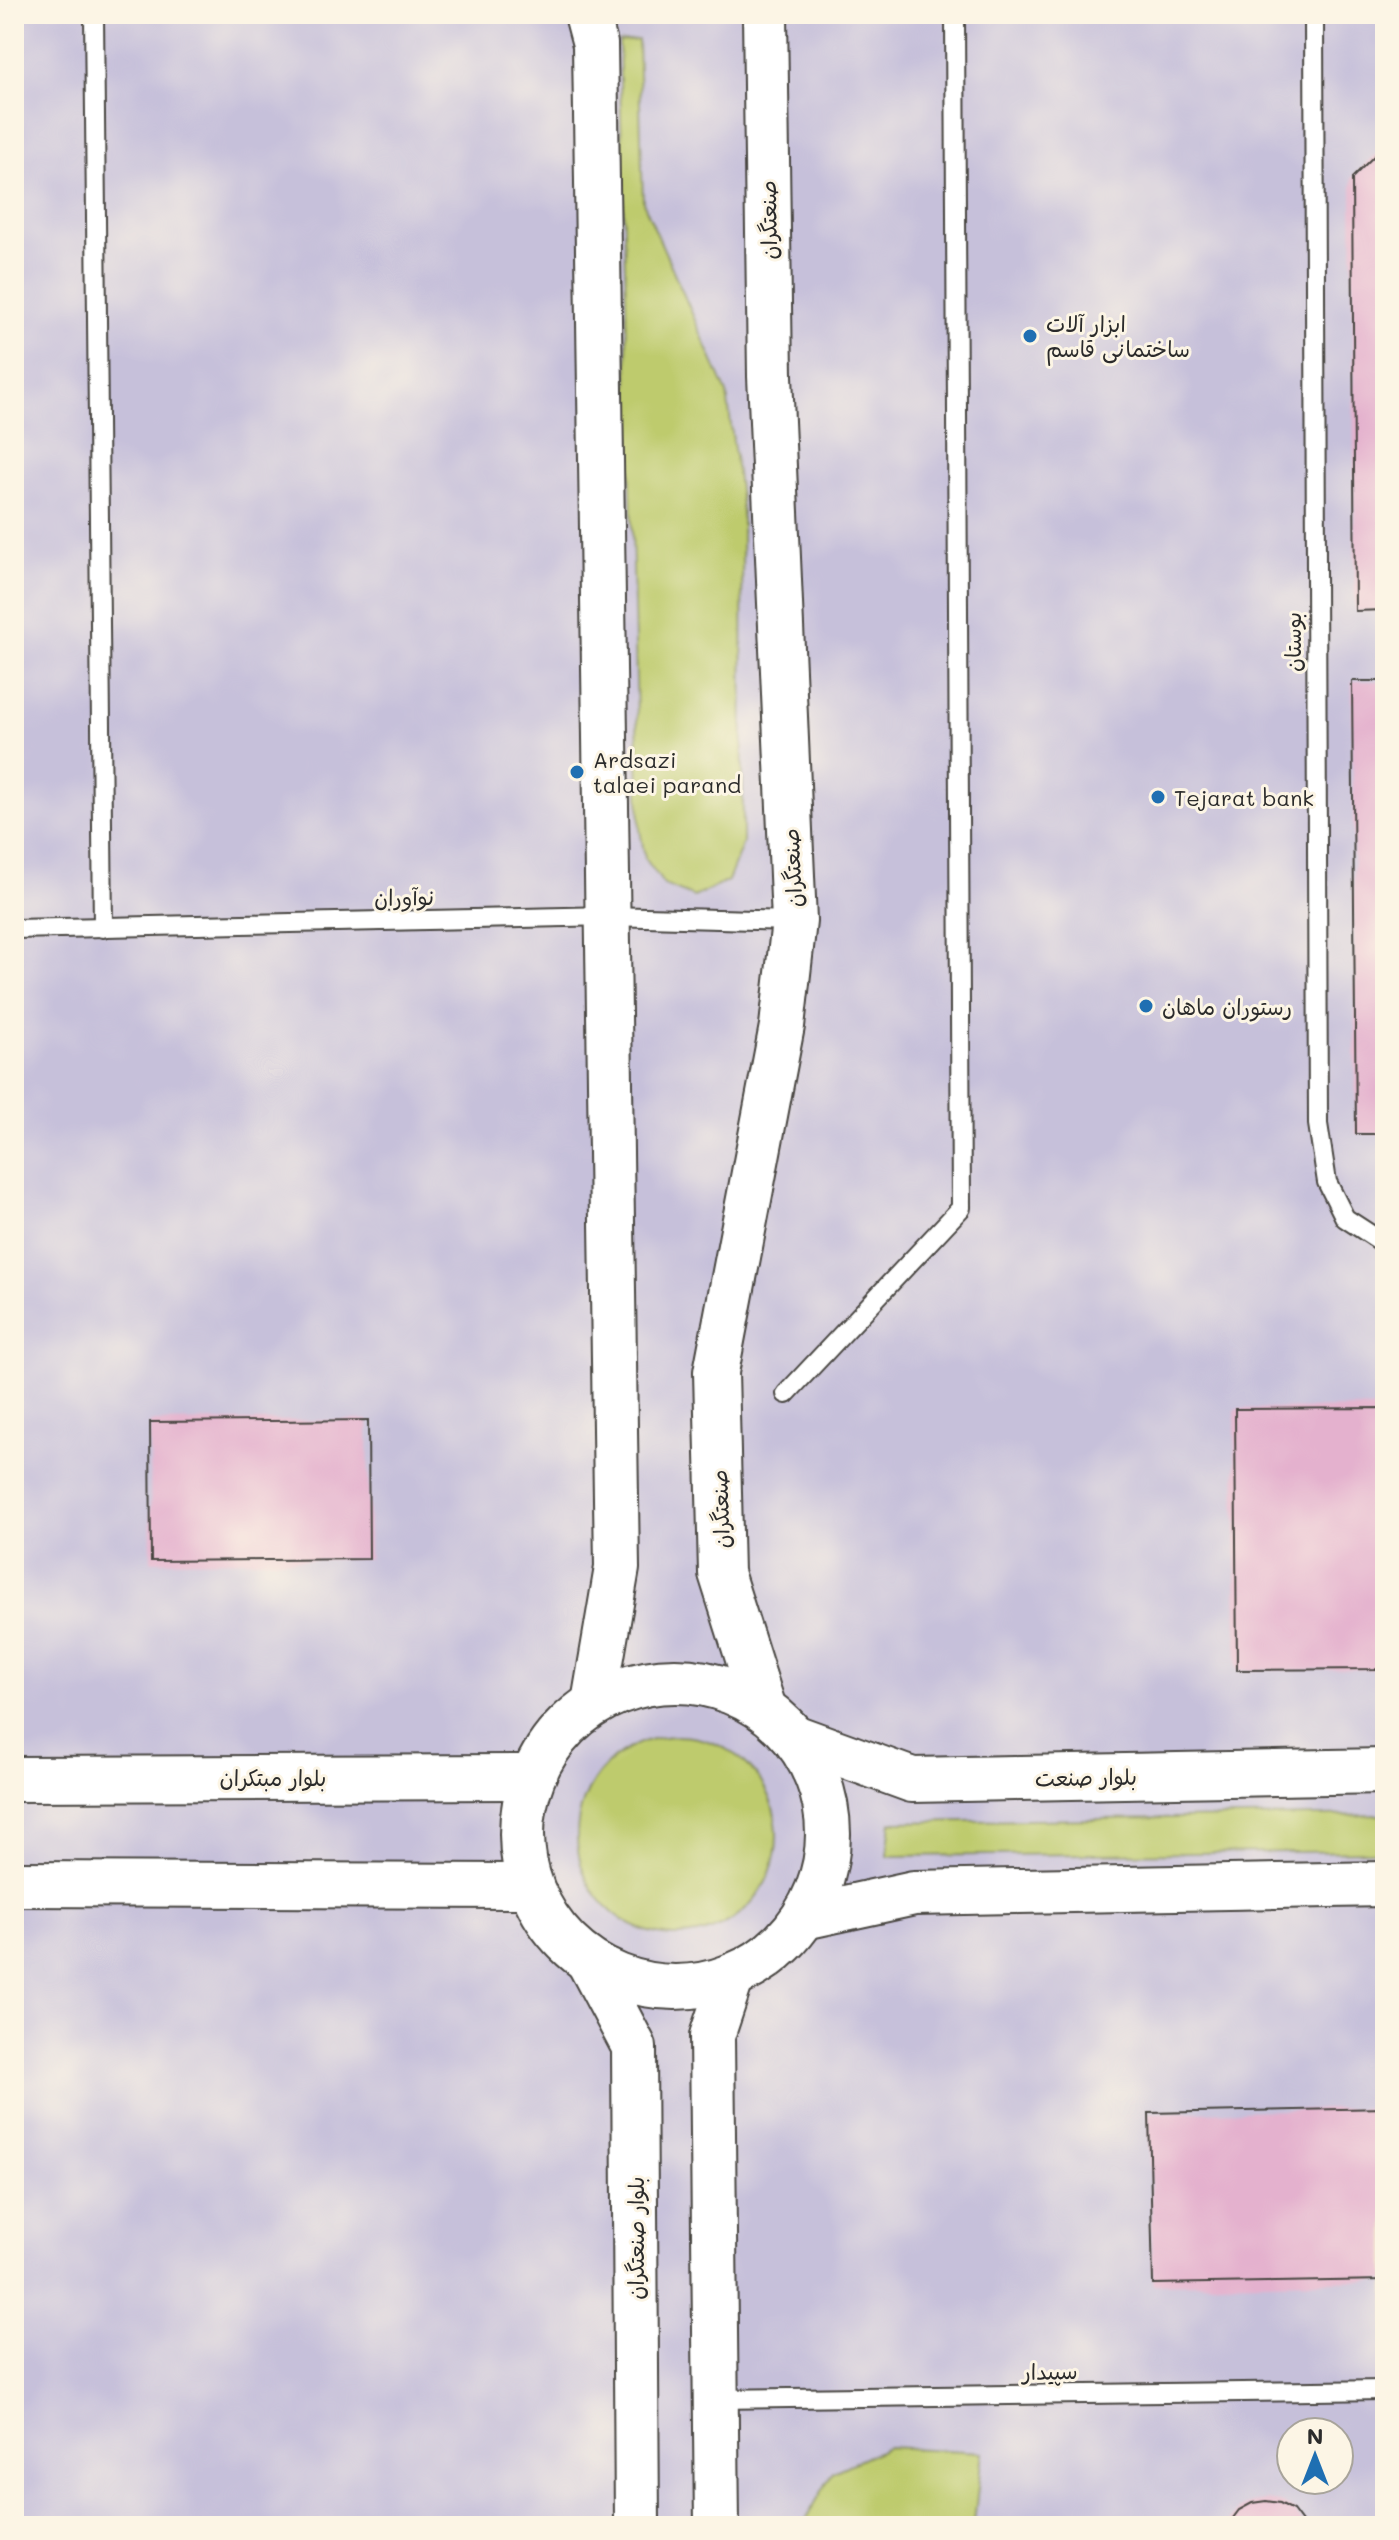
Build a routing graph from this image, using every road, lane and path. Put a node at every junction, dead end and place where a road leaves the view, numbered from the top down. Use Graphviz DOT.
graph roads {
  1 [pos="94,14"];
  2 [pos="587,14"];
  3 [pos="765,14"];
  4 [pos="955,14"];
  5 [pos="1314,14"];
  6 [pos="609,916"];
  7 [pos="794,921"];
  8 [pos="103,928"];
  9 [pos="14,929"];
  10 [pos="1385,1244"];
  11 [pos="786,1394"];
  12 [pos="594,1703"];
  13 [pos="779,1723"];
  14 [pos="1385,1771"];
  15 [pos="531,1777"];
  16 [pos="14,1779"];
  17 [pos="14,1884"];
  18 [pos="1385,1884"];
  19 [pos="529,1886"];
  20 [pos="804,1917"];
  21 [pos="589,1962"];
  22 [pos="732,1976"];
  23 [pos="1385,2390"];
  24 [pos="716,2399"];
  25 [pos="637,2526"];
  26 [pos="717,2526"];
  1 -- 8 [label="lane"];
  2 -- 6 [label="street"];
  3 -- 7 [label="street, صنعتگران"];
  4 -- 11 [label="lane"];
  5 -- 10 [label="lane, بوستان"];
  6 -- 7 [label="lane, نوآوران"];
  6 -- 8 [label="lane, نوآوران"];
  6 -- 12 [label="street"];
  7 -- 13 [label="street, صنعتگران"];
  8 -- 9 [label="lane, نوآوران"];
  12 -- 13 [label="street, بلوار صنعت"];
  12 -- 15 [label="street"];
  13 -- 14 [label="street, بلوار صنعت"];
  13 -- 20 [label="street, صنعتگران"];
  15 -- 16 [label="street, بلوار مبتکران"];
  15 -- 19 [label="street"];
  17 -- 19 [label="street"];
  18 -- 20 [label="street"];
  19 -- 21 [label="street"];
  20 -- 22 [label="street, صنعتگران"];
  21 -- 22 [label="street, صنعتگران"];
  21 -- 25 [label="street, بلوار صنعتگران"];
  22 -- 24 [label="street"];
  23 -- 24 [label="lane, سپیدار"];
  24 -- 26 [label="street"];
}
